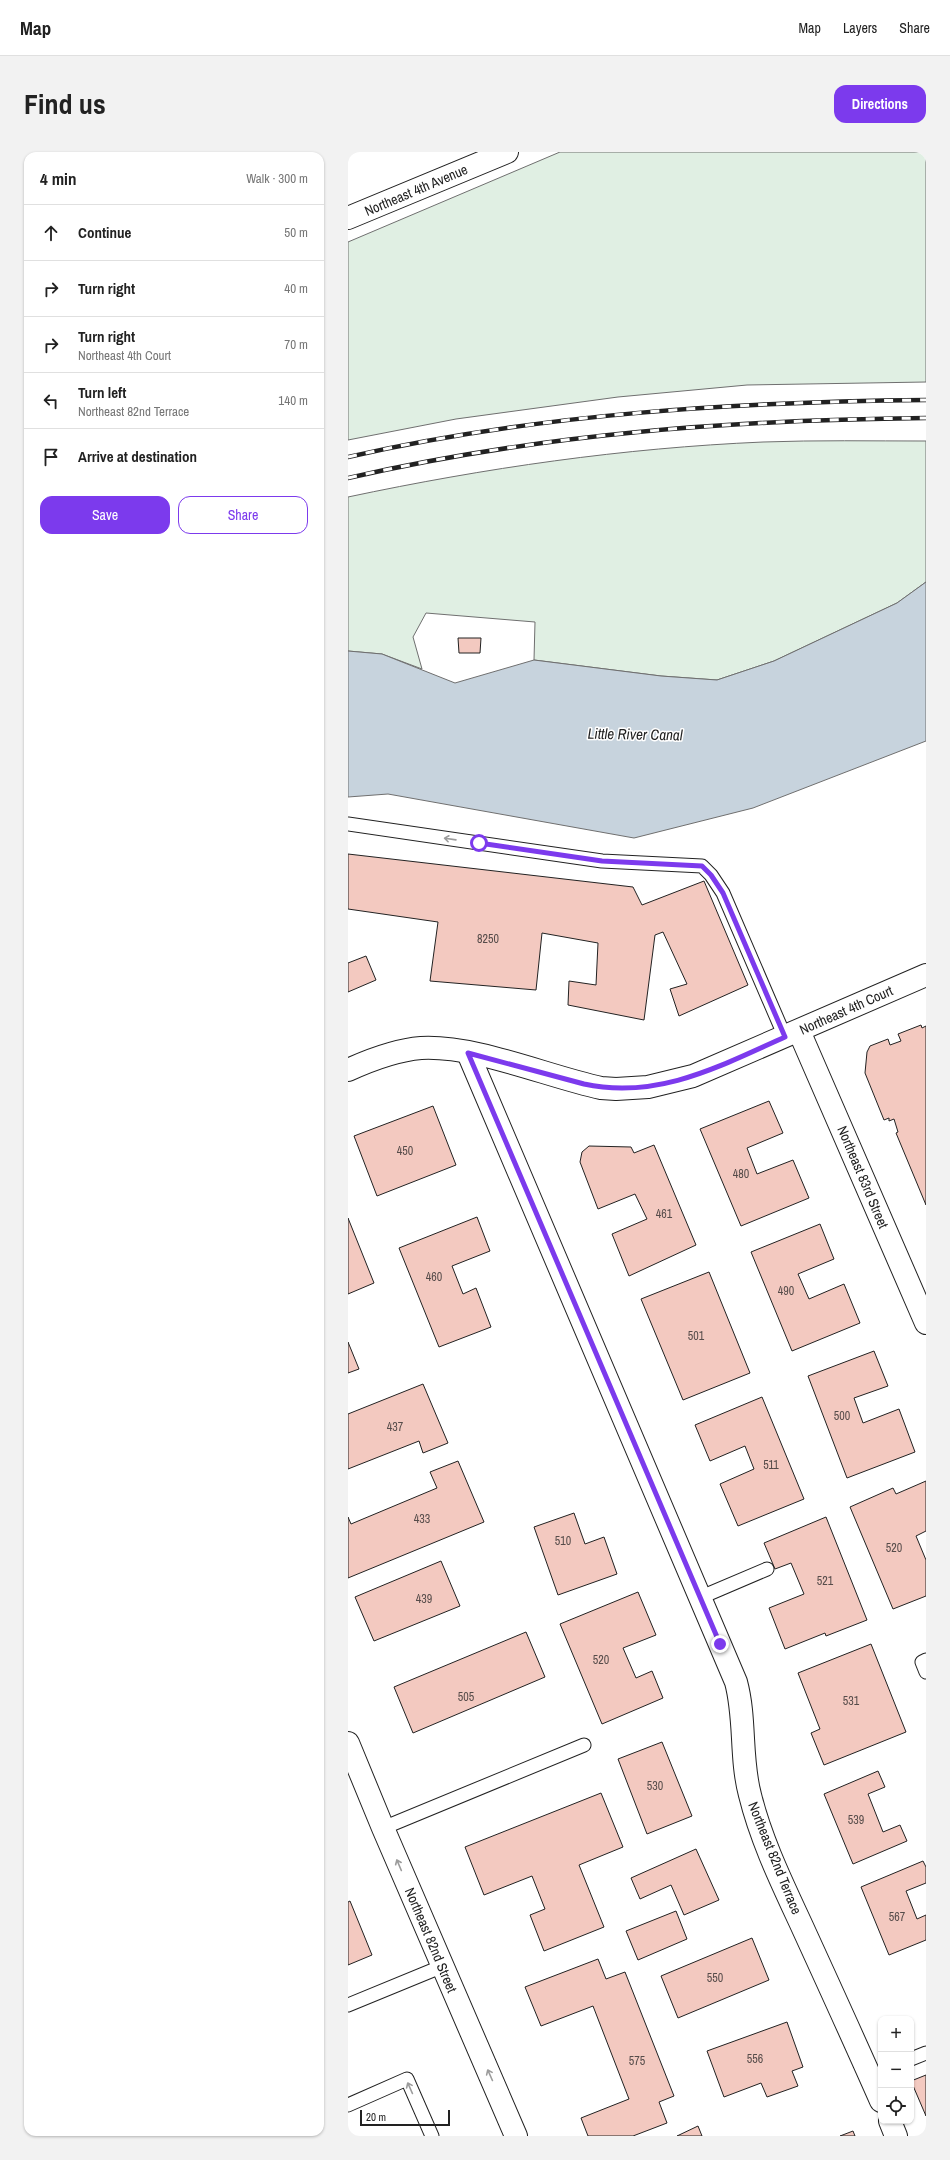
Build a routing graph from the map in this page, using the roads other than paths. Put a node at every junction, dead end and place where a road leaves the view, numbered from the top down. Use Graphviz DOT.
graph roads {
  1 [pos="507,152"];
  2 [pos="348,218"];
  3 [pos="348,824"];
  4 [pos="926,975"];
  5 [pos="792,1034"];
  6 [pos="468,1053"];
  7 [pos="348,1070"];
  8 [pos="926,1323"];
  9 [pos="767,1569"];
  10 [pos="699,1598"];
  11 [pos="926,1660"];
  12 [pos="926,1672"];
  13 [pos="348,1743"];
  14 [pos="584,1745"];
  15 [pos="383,1828"];
  16 [pos="443,1966"];
  17 [pos="348,2005"];
  18 [pos="926,2053"];
  19 [pos="914,2058"];
  20 [pos="875,2073"];
  21 [pos="878,2088"];
  22 [pos="348,2105"];
  23 [pos="891,2124"];
  24 [pos="432,2136"];
  25 [pos="516,2136"];
  26 [pos="896,2136"];
  1 -- 2 [label="street, Northeast 4th Avenue"];
  5 -- 3 [label="lane, one-way"];
  4 -- 5 [label="street, Northeast 4th Court"];
  5 -- 6 [label="street, Northeast 4th Court"];
  5 -- 8 [label="street, Northeast 83rd Street"];
  6 -- 7 [label="street, Northeast 4th Court"];
  6 -- 10 [label="street, Northeast 82nd Terrace"];
  9 -- 10 [label="lane"];
  10 -- 20 [label="street, Northeast 82nd Terrace"];
  11 -- 12 [label="lane"];
  13 -- 15 [label="street, Northeast 82nd Street"];
  14 -- 15 [label="lane"];
  16 -- 15 [label="street, Northeast 82nd Street, one-way"];
  16 -- 17 [label="lane"];
  25 -- 16 [label="street, Northeast 82nd Street, one-way"];
  18 -- 19 [label="lane"];
  20 -- 21 [label="street, Northeast 82nd Terrace"];
  24 -- 22 [label="lane, one-way"];
  23 -- 26 [label="street"];
}
